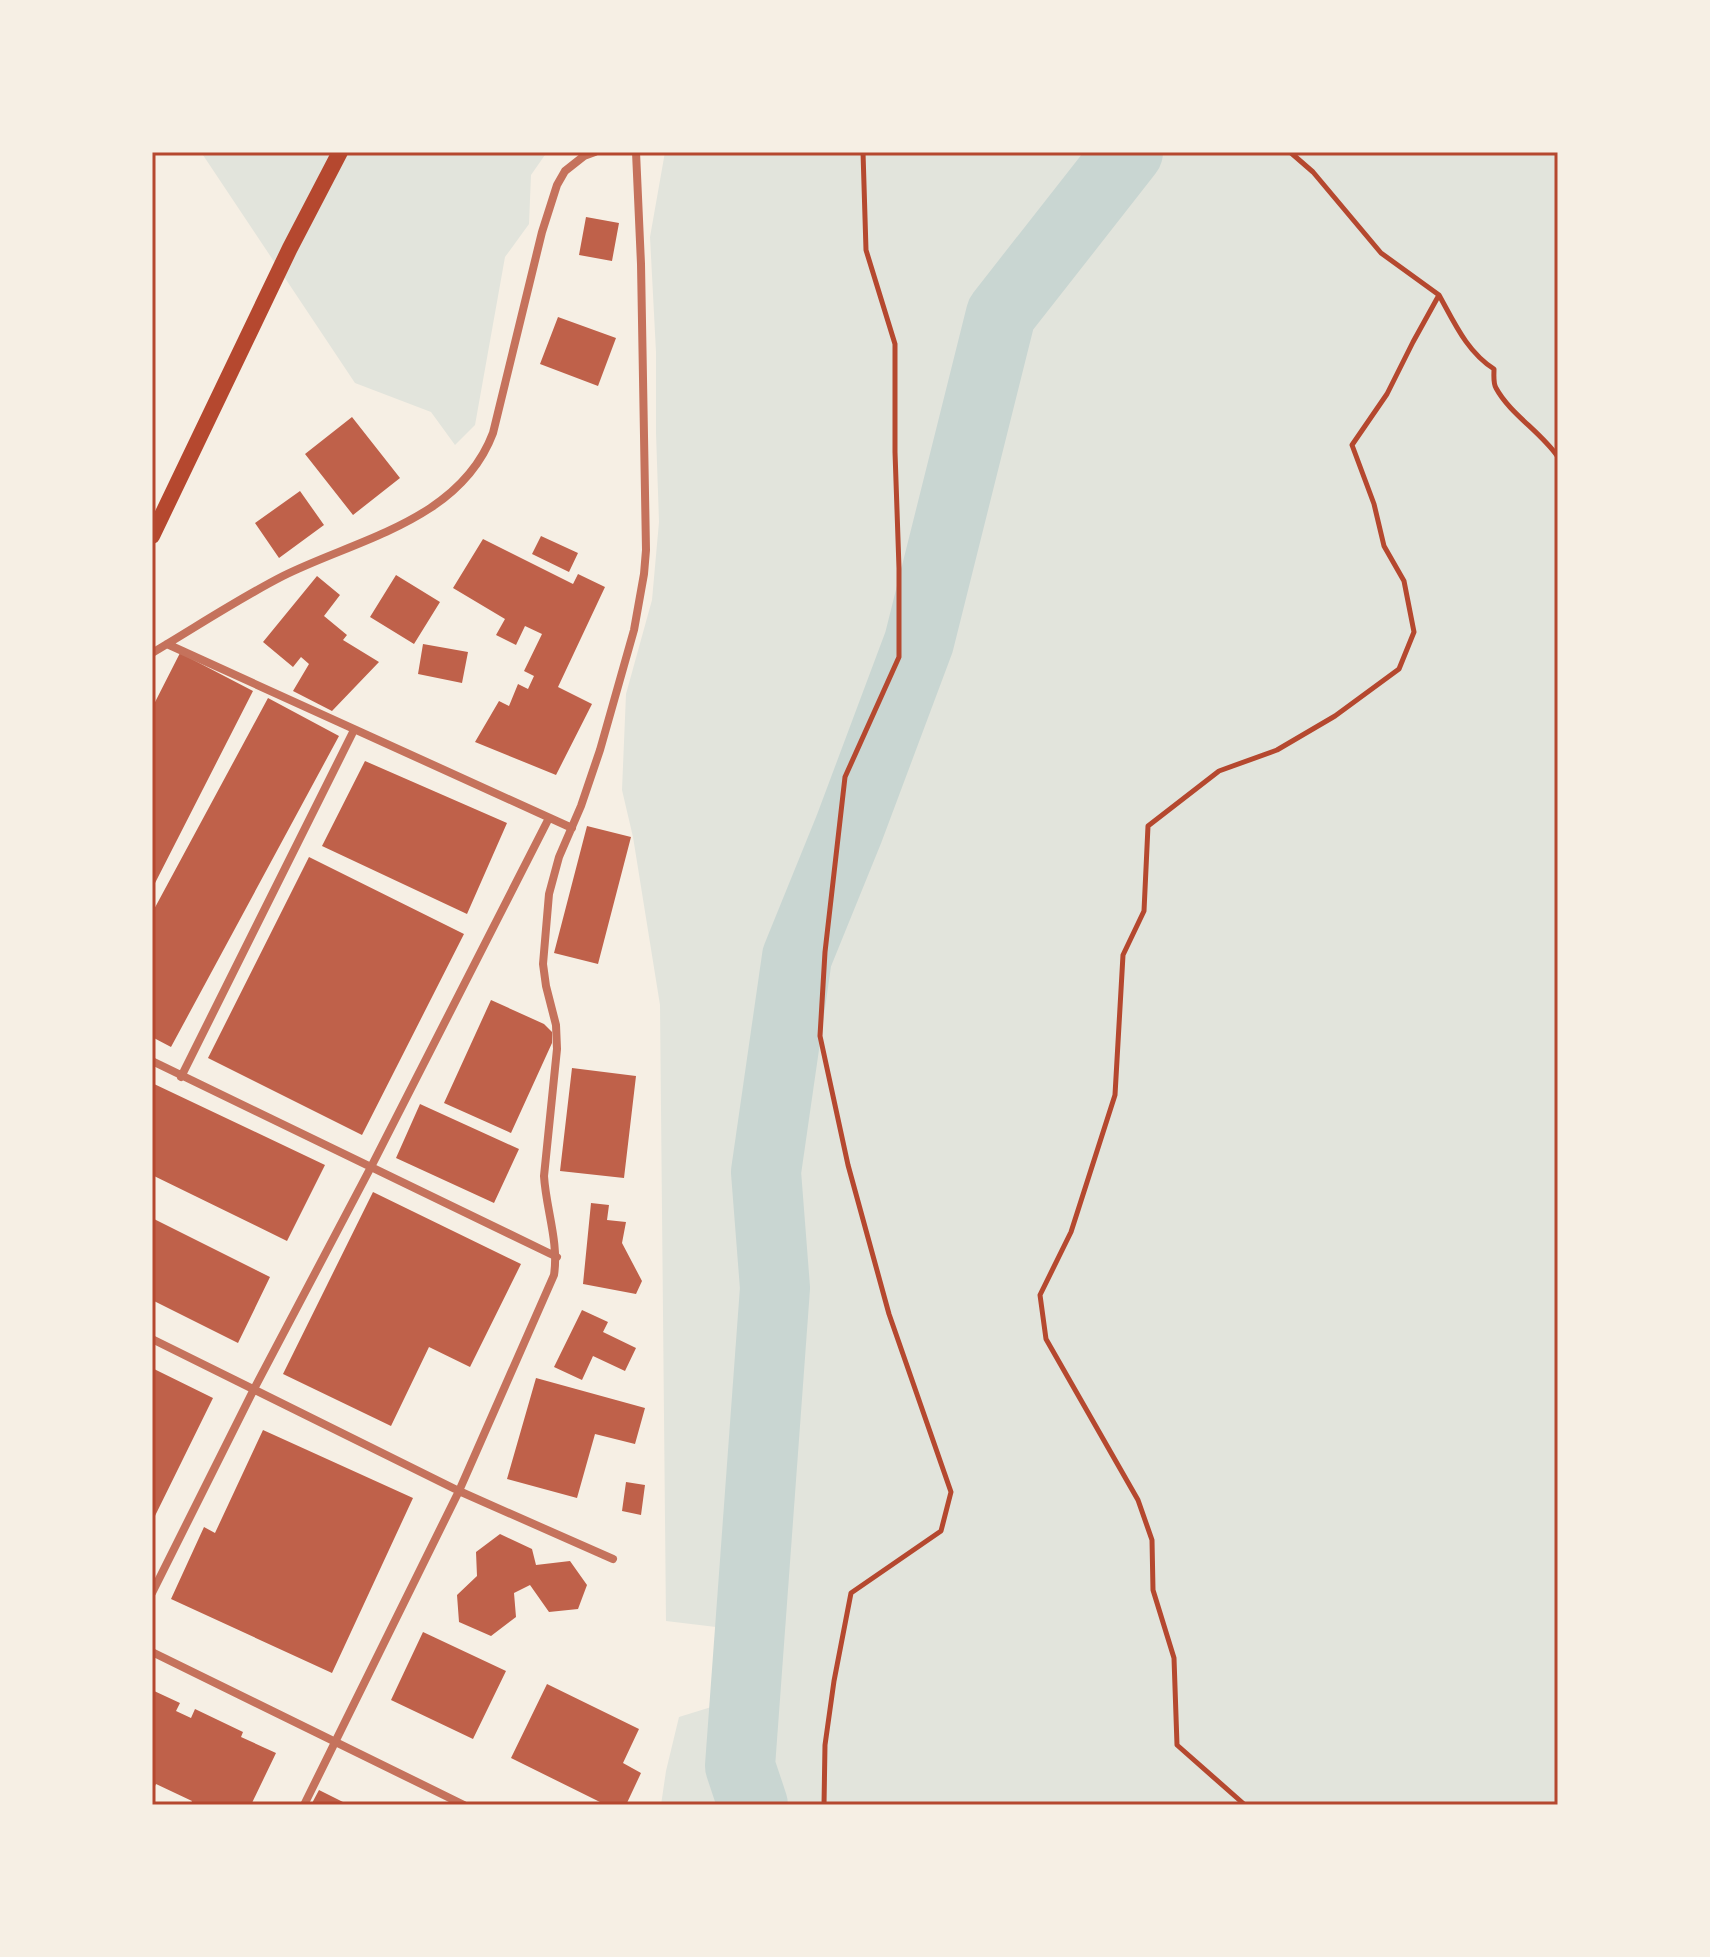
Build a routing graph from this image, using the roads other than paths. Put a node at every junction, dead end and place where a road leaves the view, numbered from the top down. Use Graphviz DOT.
graph roads {
  1 [pos="340,152"];
  2 [pos="595,152"];
  3 [pos="636,152"];
  4 [pos="152,536"];
  5 [pos="167,644"];
  6 [pos="152,653"];
  7 [pos="354,730"];
  8 [pos="549,818"];
  9 [pos="572,828"];
  10 [pos="152,1061"];
  11 [pos="181,1077"];
  12 [pos="371,1167"];
  13 [pos="557,1257"];
  14 [pos="152,1339"];
  15 [pos="254,1389"];
  16 [pos="459,1491"];
  17 [pos="613,1559"];
  18 [pos="152,1593"];
  19 [pos="152,1652"];
  20 [pos="336,1742"];
  21 [pos="304,1805"];
  22 [pos="464,1805"];
  1 -- 4 [label="main road"];
  2 -- 5 [label="street"];
  3 -- 9 [label="street"];
  5 -- 6 [label="street"];
  5 -- 7 [label="street"];
  7 -- 8 [label="street"];
  7 -- 11 [label="street"];
  8 -- 9 [label="street"];
  8 -- 12 [label="street"];
  9 -- 13 [label="street"];
  10 -- 11 [label="street"];
  11 -- 12 [label="street"];
  12 -- 13 [label="street"];
  12 -- 15 [label="street"];
  13 -- 16 [label="street"];
  14 -- 15 [label="street"];
  15 -- 16 [label="street"];
  15 -- 18 [label="street"];
  16 -- 17 [label="street"];
  16 -- 20 [label="street"];
  19 -- 20 [label="street"];
  20 -- 21 [label="street"];
  20 -- 22 [label="street"];
}
